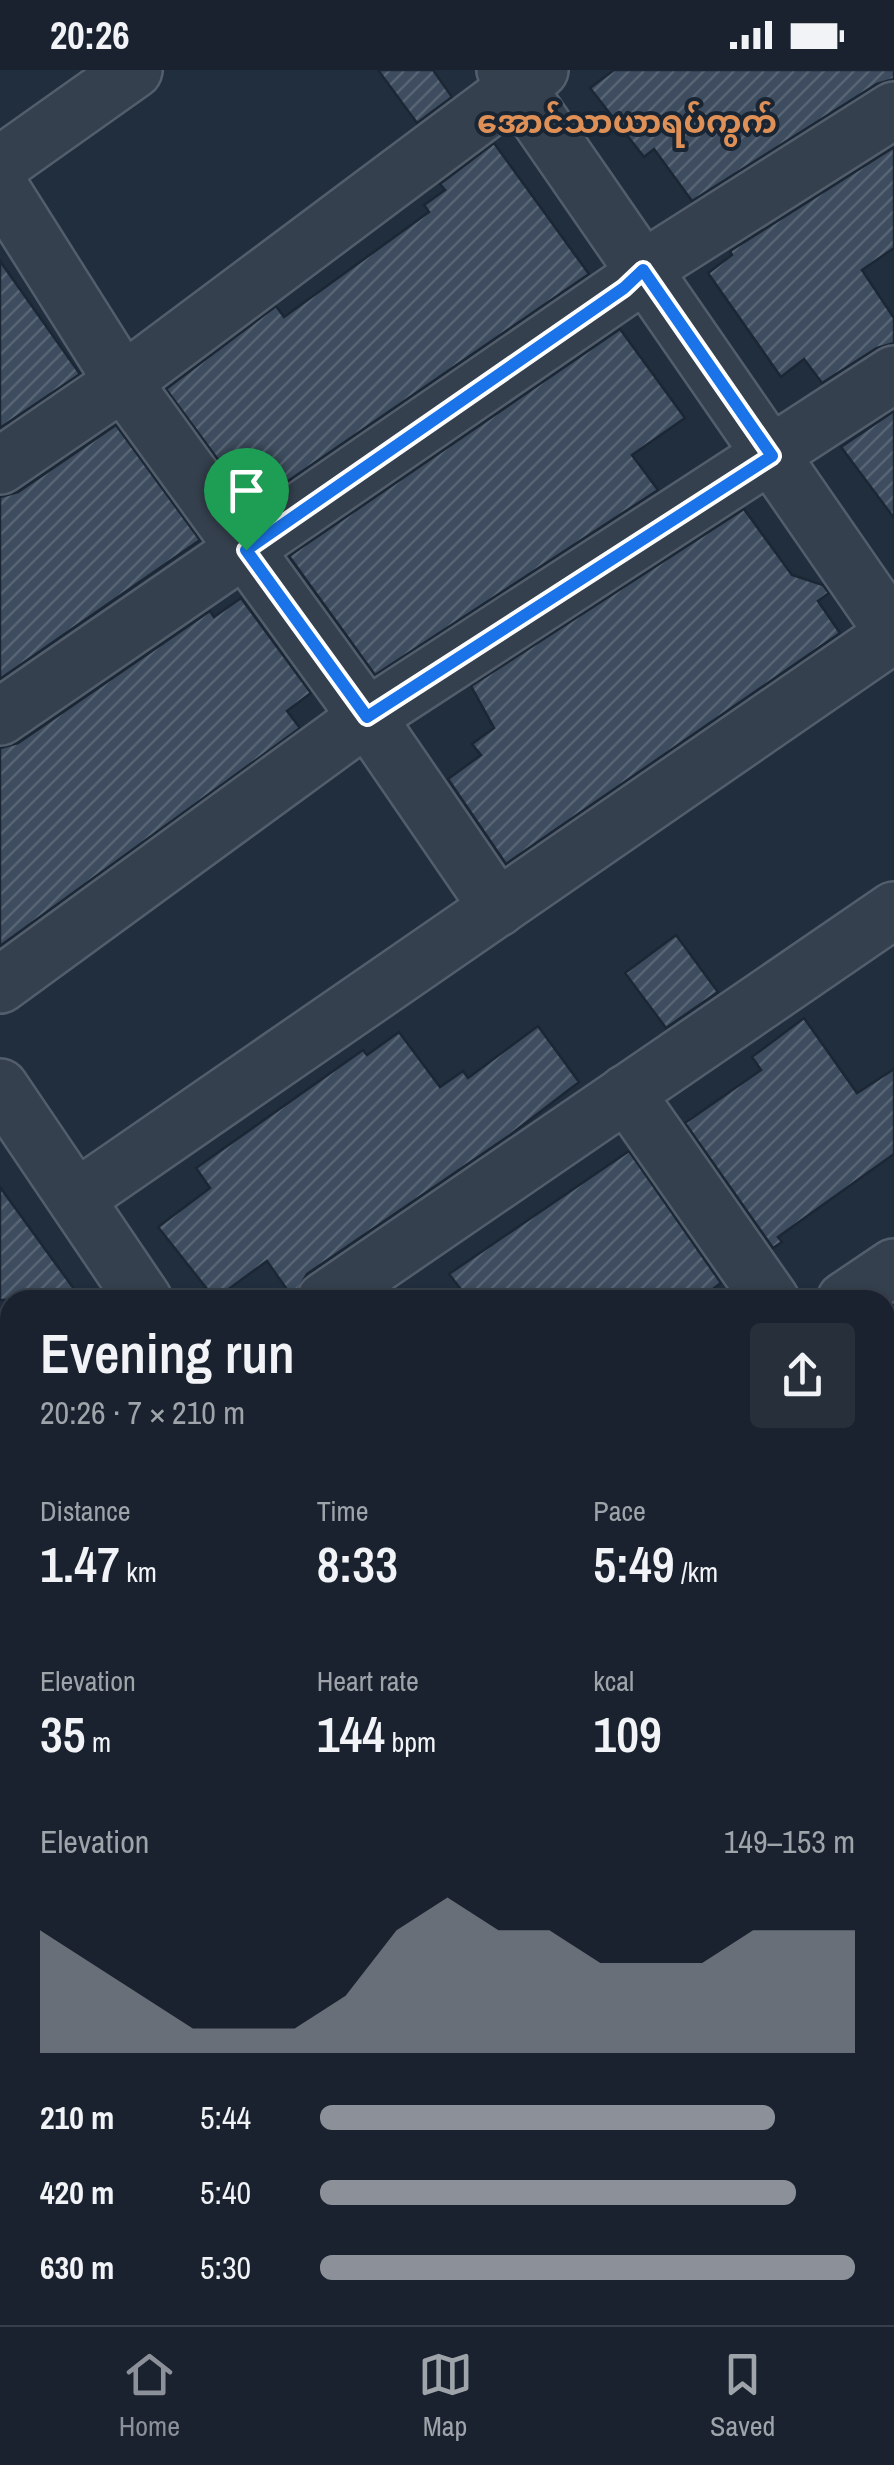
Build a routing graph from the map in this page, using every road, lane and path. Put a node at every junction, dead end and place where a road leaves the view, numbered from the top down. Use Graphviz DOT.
graph roads {
  1 [pos="134,70"];
  2 [pos="521,75"];
  3 [pos="894,110"];
  4 [pos="0,165"];
  5 [pos="0,188"];
  6 [pos="643,270"];
  7 [pos="894,374"];
  8 [pos="123,382"];
  9 [pos="772,456"];
  10 [pos="0,466"];
  11 [pos="246,550"];
  12 [pos="894,634"];
  13 [pos="0,717"];
  14 [pos="367,717"];
  15 [pos="498,908"];
  16 [pos="894,910"];
  17 [pos="0,986"];
  18 [pos="0,1087"];
  19 [pos="626,1093"];
  20 [pos="77,1198"];
  21 [pos="894,1267"];
  22 [pos="137,1290"];
  23 [pos="340,1290"];
  24 [pos="765,1290"];
  25 [pos="860,1290"];
  1 -- 4 [label="street"];
  2 -- 6 [label="street"];
  2 -- 8 [label="street"];
  3 -- 6 [label="street"];
  5 -- 8 [label="street"];
  6 -- 9 [label="street"];
  6 -- 11 [label="street"];
  7 -- 9 [label="street"];
  8 -- 10 [label="street"];
  8 -- 11 [label="street"];
  9 -- 12 [label="street"];
  9 -- 14 [label="street"];
  11 -- 13 [label="street"];
  11 -- 14 [label="street"];
  12 -- 15 [label="street"];
  14 -- 15 [label="street"];
  14 -- 17 [label="street"];
  15 -- 20 [label="street"];
  16 -- 19 [label="street"];
  18 -- 20 [label="street"];
  19 -- 23 [label="street"];
  19 -- 24 [label="street"];
  20 -- 22 [label="street"];
  21 -- 25 [label="street"];
}
